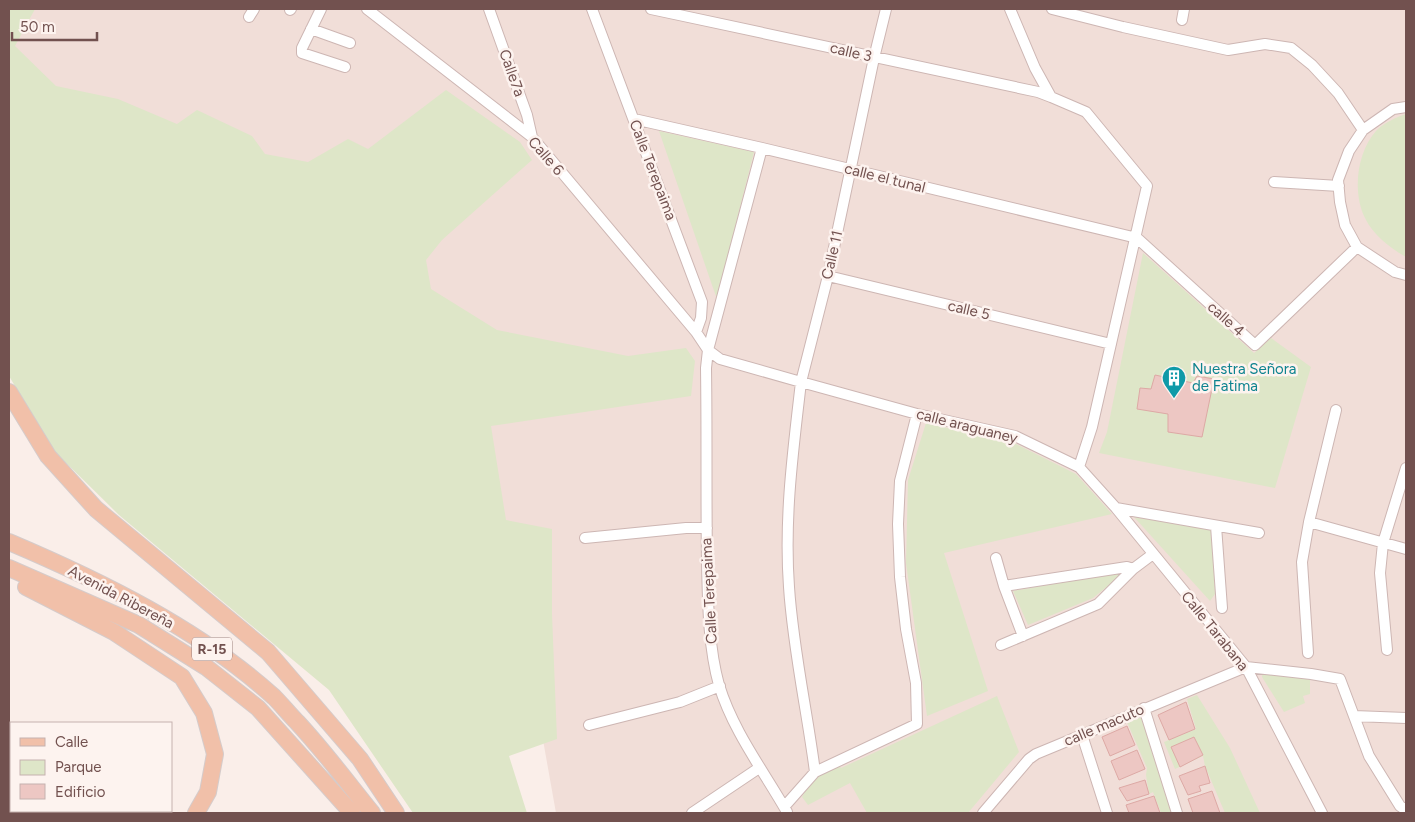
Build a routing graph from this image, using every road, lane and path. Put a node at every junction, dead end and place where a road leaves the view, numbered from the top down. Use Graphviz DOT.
graph roads {
  1 [pos="321,9"];
  2 [pos="367,9"];
  3 [pos="489,9"];
  4 [pos="592,9"];
  5 [pos="650,9"];
  6 [pos="886,9"];
  7 [pos="1010,9"];
  8 [pos="1052,9"];
  9 [pos="1184,9"];
  10 [pos="1182,20"];
  11 [pos="311,29"];
  12 [pos="350,43"];
  13 [pos="874,58"];
  14 [pos="345,67"];
  15 [pos="1051,97"];
  16 [pos="1406,107"];
  17 [pos="634,119"];
  18 [pos="1363,130"];
  19 [pos="532,137"];
  20 [pos="762,148"];
  21 [pos="851,170"];
  22 [pos="1274,182"];
  23 [pos="1339,186"];
  24 [pos="1136,238"];
  25 [pos="1357,247"];
  26 [pos="1406,275"];
  27 [pos="828,276"];
  28 [pos="696,332"];
  29 [pos="1111,344"];
  30 [pos="708,350"];
  31 [pos="800,382"];
  32 [pos="9,392"];
  33 [pos="1336,410"];
  34 [pos="917,414"];
  35 [pos="1079,467"];
  36 [pos="1406,468"];
  37 [pos="1116,508"];
  38 [pos="1309,522"];
  39 [pos="1216,526"];
  40 [pos="707,528"];
  41 [pos="1259,533"];
  42 [pos="585,538"];
  43 [pos="9,542"];
  44 [pos="1383,544"];
  45 [pos="1406,549"];
  46 [pos="1153,554"];
  47 [pos="996,558"];
  48 [pos="9,568"];
  49 [pos="1133,569"];
  50 [pos="9,578"];
  51 [pos="1004,586"];
  52 [pos="1222,608"];
  53 [pos="1023,636"];
  54 [pos="1001,645"];
  55 [pos="1388,650"];
  56 [pos="1308,653"];
  57 [pos="1246,667"];
  58 [pos="720,686"];
  59 [pos="1144,708"];
  60 [pos="1354,716"];
  61 [pos="1406,718"];
  62 [pos="589,725"];
  63 [pos="1082,735"];
  64 [pos="759,768"];
  65 [pos="815,772"];
  66 [pos="786,810"];
  67 [pos="1406,810"];
  68 [pos="196,813"];
  69 [pos="352,813"];
  70 [pos="372,813"];
  71 [pos="396,813"];
  72 [pos="692,813"];
  73 [pos="983,813"];
  74 [pos="1107,813"];
  75 [pos="1177,813"];
  76 [pos="1322,813"];
  1 -- 11 [label="street"];
  2 -- 19 [label="street, Calle 6"];
  3 -- 19 [label="street, Calle7a"];
  4 -- 17 [label="street, Calle Terepaima"];
  5 -- 13 [label="street, calle 3"];
  6 -- 13 [label="street, Calle 11"];
  7 -- 15 [label="street"];
  8 -- 18 [label="street"];
  9 -- 10 [label="street"];
  11 -- 12 [label="street"];
  11 -- 14 [label="street"];
  13 -- 15 [label="street, calle 3"];
  13 -- 21 [label="street, Calle 11"];
  15 -- 24 [label="street"];
  16 -- 18 [label="street"];
  17 -- 20 [label="street, calle el tunal"];
  17 -- 28 [label="street, Calle Terepaima"];
  18 -- 23 [label="street"];
  19 -- 28 [label="street, Calle 6"];
  20 -- 21 [label="street, calle el tunal"];
  20 -- 30 [label="street, Calle Terepaima"];
  21 -- 24 [label="street, calle el tunal"];
  21 -- 27 [label="street, Calle 11"];
  22 -- 23 [label="street"];
  23 -- 25 [label="street"];
  24 -- 25 [label="street, calle 4"];
  24 -- 29 [label="street"];
  25 -- 26 [label="street"];
  27 -- 29 [label="street, calle 5"];
  27 -- 31 [label="street, Calle 11"];
  28 -- 30 [label="street"];
  29 -- 35 [label="street"];
  30 -- 31 [label="street"];
  30 -- 40 [label="street, Calle Terepaima"];
  31 -- 34 [label="street, calle araguaney"];
  31 -- 65 [label="street"];
  32 -- 71 [label="main road"];
  33 -- 38 [label="street"];
  34 -- 35 [label="street, calle araguaney"];
  34 -- 65 [label="street"];
  35 -- 37 [label="street, Calle Tarabana"];
  36 -- 44 [label="street"];
  37 -- 39 [label="street"];
  37 -- 46 [label="street, Calle Tarabana"];
  38 -- 44 [label="street"];
  38 -- 56 [label="street"];
  39 -- 41 [label="street"];
  39 -- 52 [label="street"];
  40 -- 42 [label="street"];
  40 -- 58 [label="street, Calle Terepaima"];
  43 -- 70 [label="main road, Avenida Ribereña / R-15"];
  44 -- 45 [label="street"];
  44 -- 55 [label="street"];
  46 -- 49 [label="street"];
  46 -- 57 [label="street, Calle Tarabana"];
  47 -- 51 [label="street"];
  48 -- 69 [label="main road, Avenida Ribereña / R-15"];
  49 -- 51 [label="street"];
  49 -- 53 [label="street"];
  50 -- 68 [label="main road"];
  51 -- 53 [label="street"];
  53 -- 54 [label="street"];
  57 -- 59 [label="street, calle macuto"];
  57 -- 60 [label="street"];
  57 -- 76 [label="street, Calle Tarabana"];
  58 -- 62 [label="street"];
  58 -- 64 [label="street, Calle Terepaima"];
  59 -- 63 [label="street, calle macuto"];
  59 -- 75 [label="street"];
  60 -- 61 [label="street"];
  60 -- 67 [label="street"];
  63 -- 73 [label="street, calle macuto"];
  63 -- 74 [label="street"];
  64 -- 66 [label="street, Calle Terepaima"];
  64 -- 72 [label="street"];
  65 -- 66 [label="street"];
}
